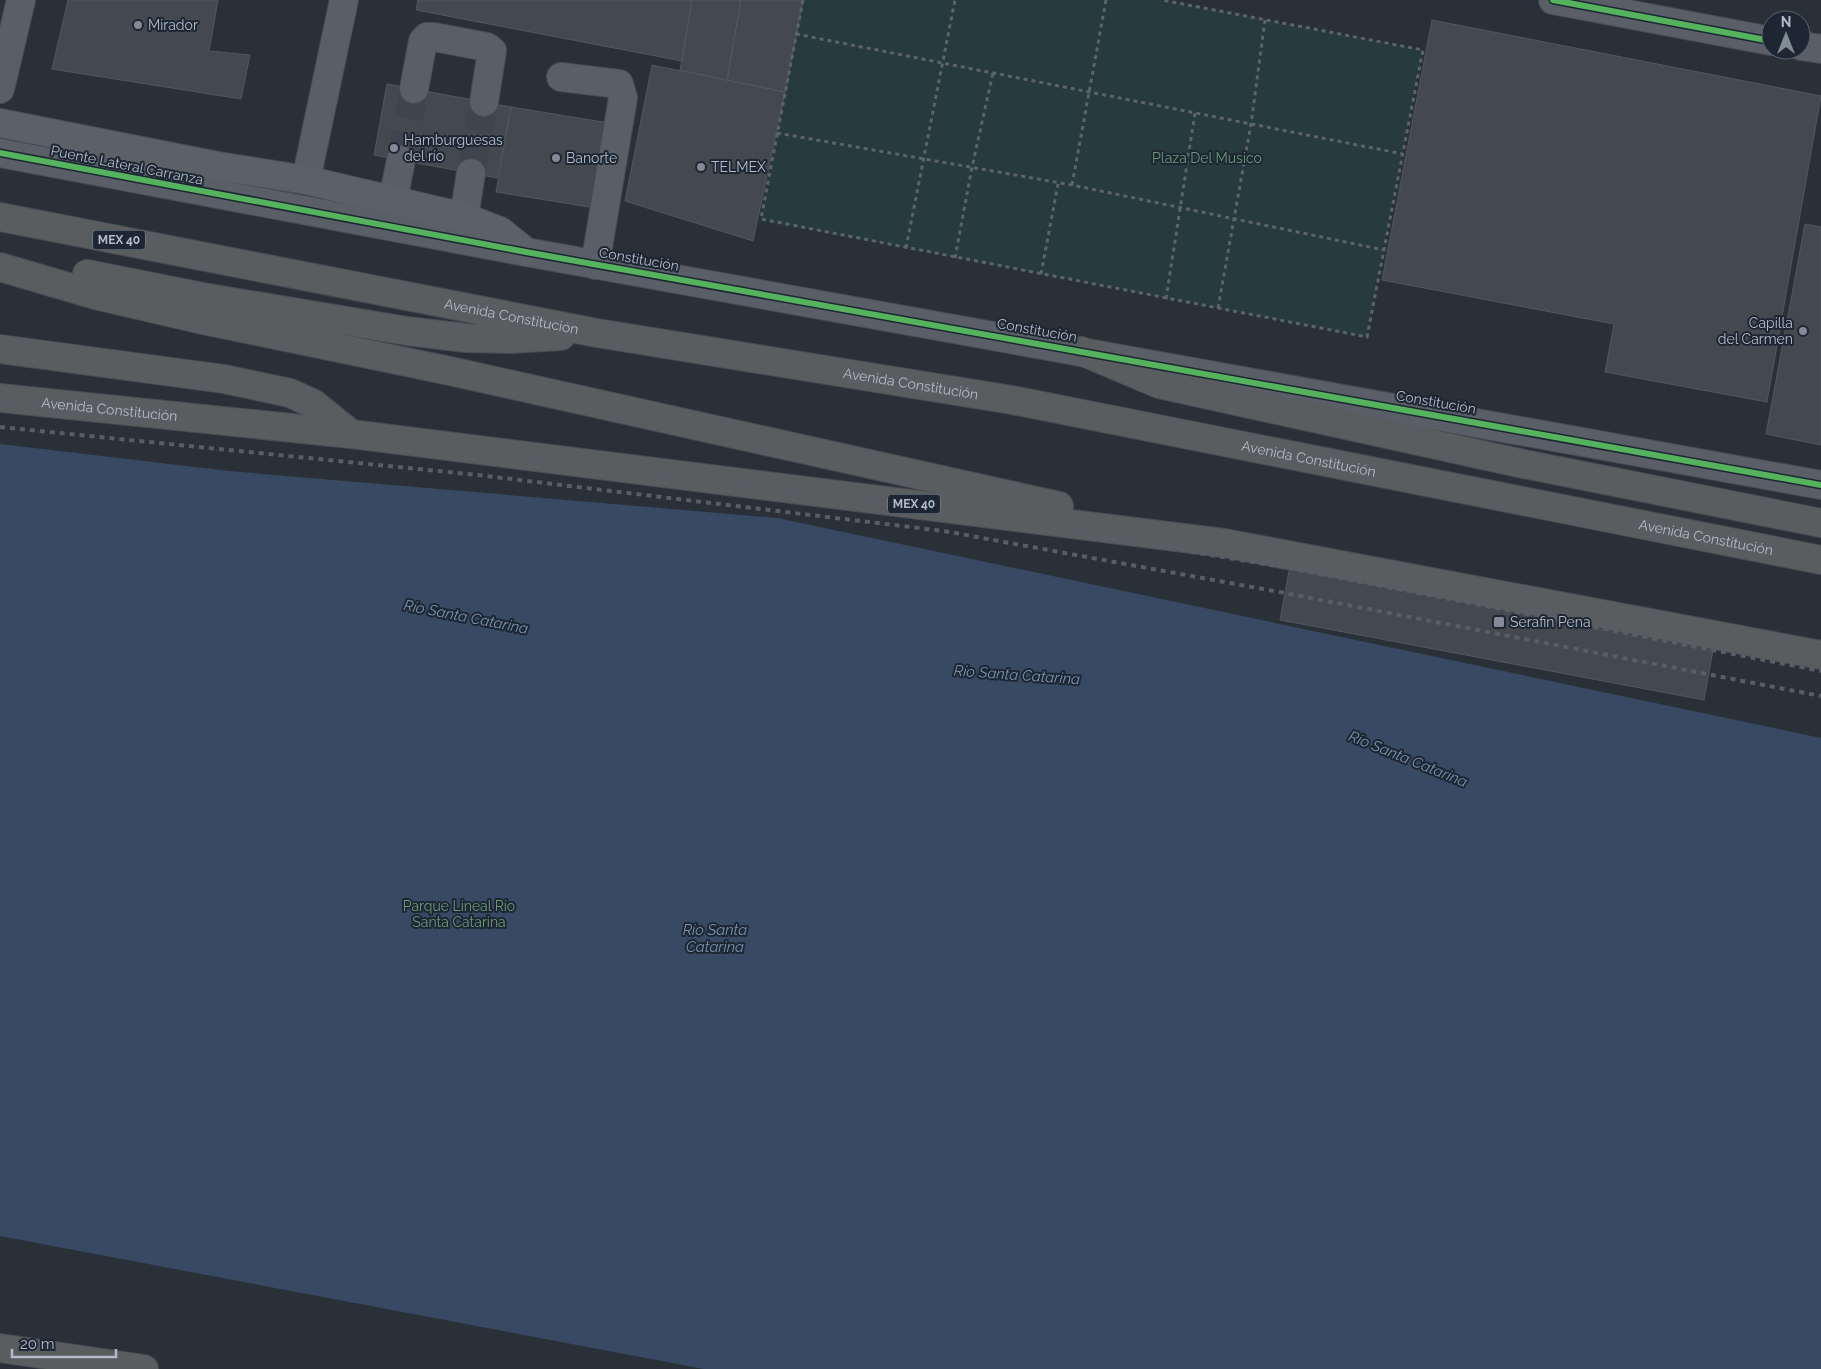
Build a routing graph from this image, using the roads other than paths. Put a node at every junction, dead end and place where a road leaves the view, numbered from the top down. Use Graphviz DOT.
graph roads {
  1 [pos="21,0"];
  2 [pos="344,0"];
  3 [pos="1553,0"];
  4 [pos="1668,11"];
  5 [pos="1761,38"];
  6 [pos="561,77"];
  7 [pos="0,89"];
  8 [pos="414,89"];
  9 [pos="484,102"];
  10 [pos="0,123"];
  11 [pos="0,154"];
  12 [pos="401,160"];
  13 [pos="471,173"];
  14 [pos="306,180"];
  15 [pos="393,200"];
  16 [pos="249,201"];
  17 [pos="0,217"];
  18 [pos="464,217"];
  19 [pos="526,252"];
  20 [pos="0,262"];
  21 [pos="595,264"];
  22 [pos="0,267"];
  23 [pos="597,333"];
  24 [pos="0,349"];
  25 [pos="1081,351"];
  26 [pos="0,398"];
  27 [pos="351,434"];
  28 [pos="1821,485"];
  29 [pos="1821,523"];
  30 [pos="1224,543"];
  31 [pos="1821,560"];
  32 [pos="1821,655"];
  33 [pos="0,1348"];
  34 [pos="144,1369"];
  1 -- 7 [label="street"];
  2 -- 14 [label="street"];
  3 -- 4 [label="street"];
  4 -- 5 [label="street"];
  6 -- 21 [label="street"];
  8 -- 9 [label="street"];
  10 -- 14 [label="main road"];
  11 -- 16 [label="street, Puente Lateral Carranza"];
  12 -- 15 [label="street"];
  13 -- 18 [label="street"];
  14 -- 15 [label="main road"];
  15 -- 18 [label="main road"];
  16 -- 19 [label="street, Constitución"];
  17 -- 23 [label="highway, Avenida Constitución / MEX 40"];
  18 -- 19 [label="main road"];
  19 -- 21 [label="street, Constitución"];
  20 -- 23 [label="highway"];
  21 -- 25 [label="street, Constitución"];
  22 -- 30 [label="highway"];
  23 -- 31 [label="highway, Avenida Constitución / MEX 40"];
  24 -- 27 [label="highway"];
  25 -- 28 [label="street, Constitución"];
  25 -- 29 [label="highway"];
  26 -- 27 [label="highway, Avenida Constitución / MEX 40"];
  27 -- 30 [label="highway, Avenida Constitución / MEX 40"];
  30 -- 32 [label="highway, Avenida Constitución / MEX 40"];
  33 -- 34 [label="highway"];
}
